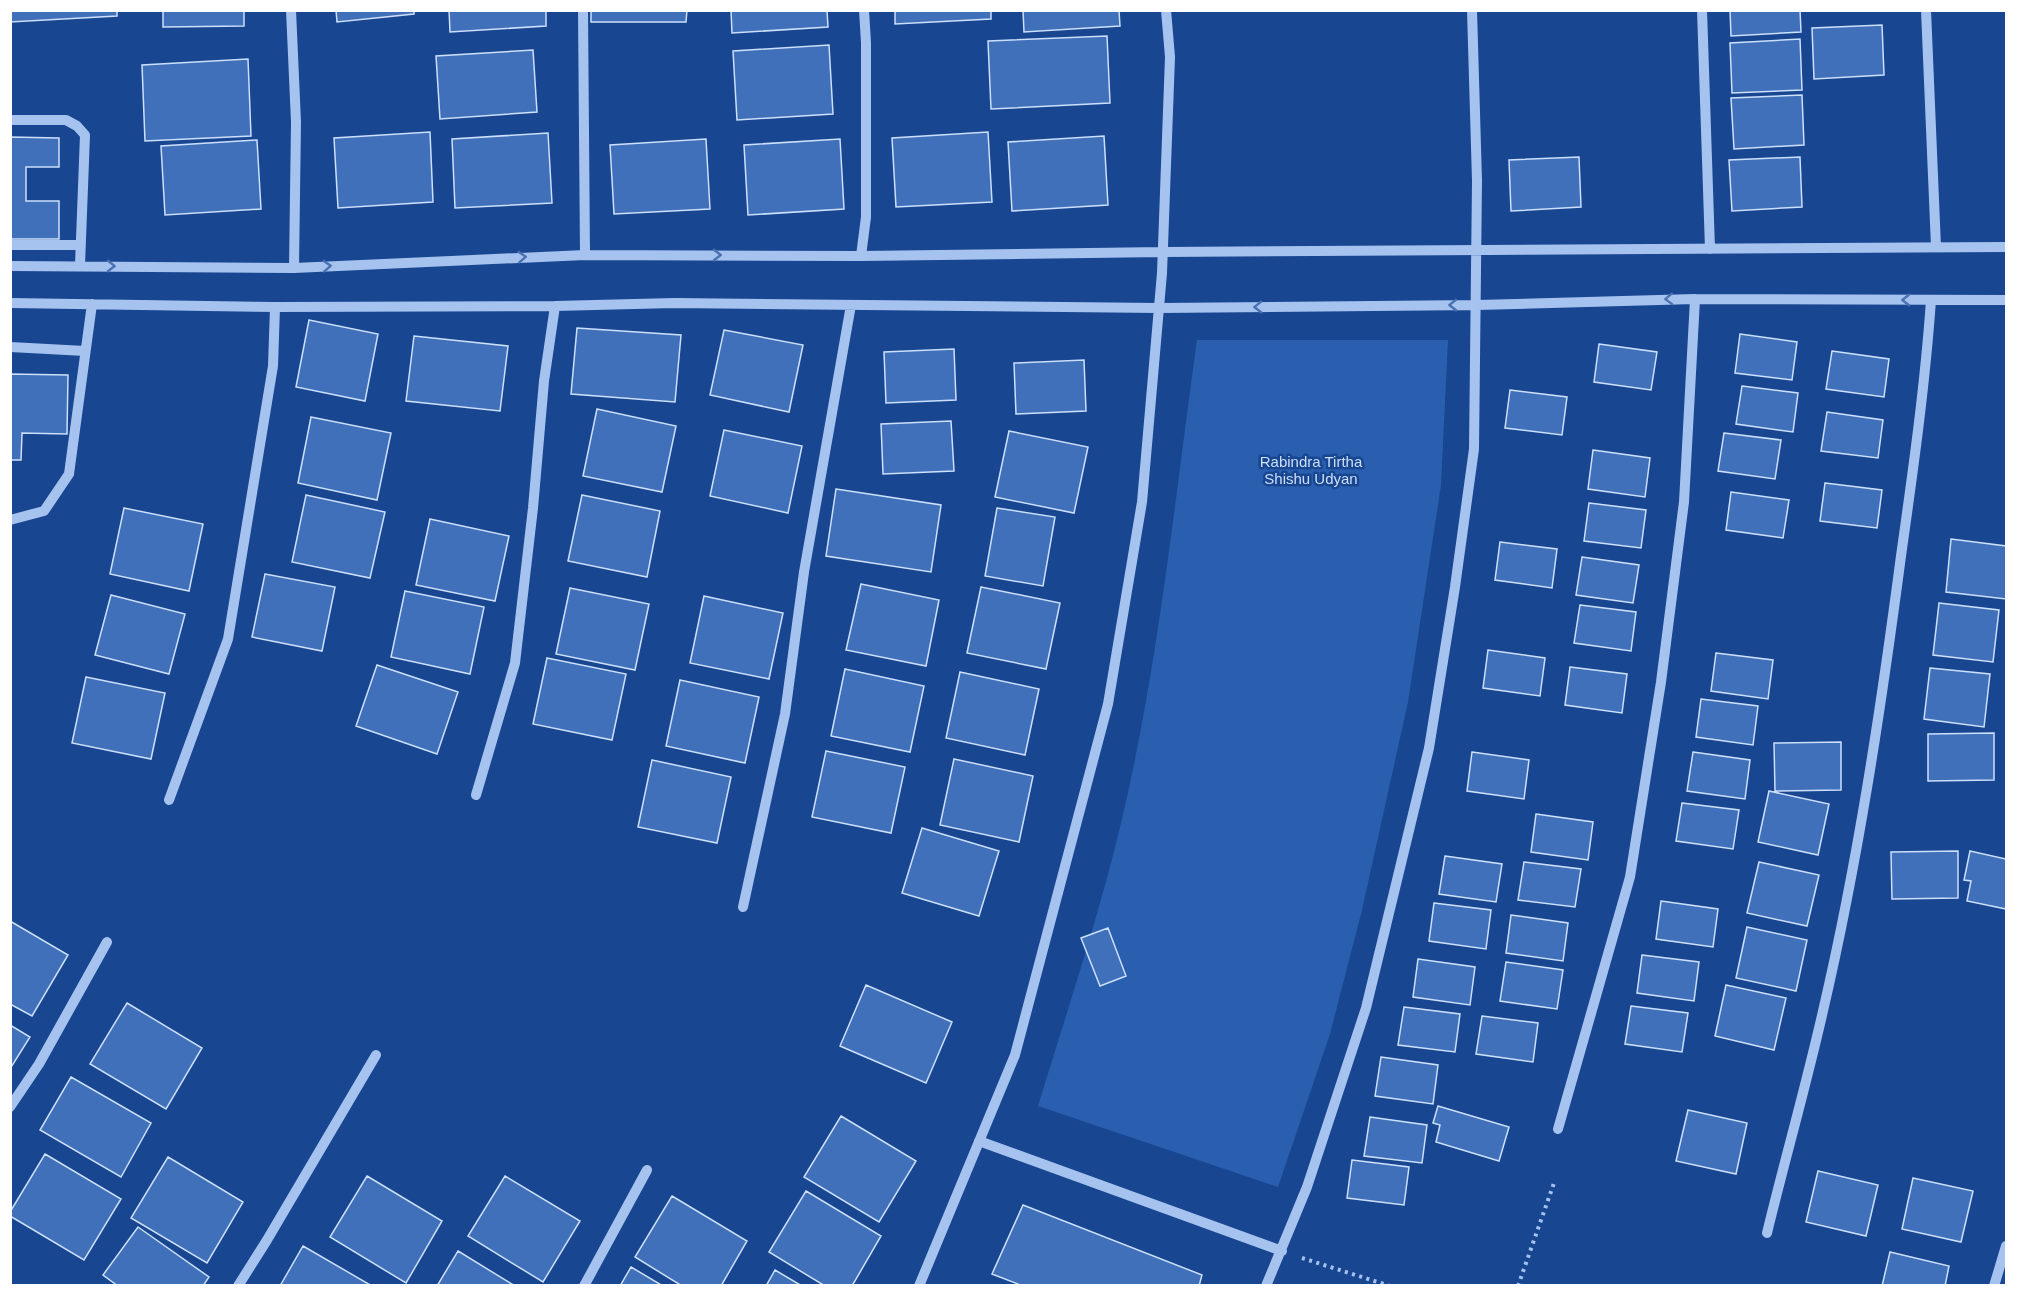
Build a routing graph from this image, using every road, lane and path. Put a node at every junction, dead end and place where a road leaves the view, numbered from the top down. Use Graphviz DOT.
graph roads {
  1 [pos="291,10"];
  2 [pos="583,10"];
  3 [pos="864,10"];
  4 [pos="1166,10"];
  5 [pos="1472,10"];
  6 [pos="1702,10"];
  7 [pos="1926,10"];
  8 [pos="10,120"];
  9 [pos="10,245"];
  10 [pos="80,245"];
  11 [pos="1936,247"];
  12 [pos="2007,247"];
  13 [pos="1710,249"];
  14 [pos="1476,251"];
  15 [pos="1163,252"];
  16 [pos="585,255"];
  17 [pos="861,256"];
  18 [pos="80,265"];
  19 [pos="10,266"];
  20 [pos="294,268"];
  21 [pos="1695,299"];
  22 [pos="1931,300"];
  23 [pos="2007,300"];
  24 [pos="10,303"];
  25 [pos="92,304"];
  26 [pos="850,305"];
  27 [pos="1477,305"];
  28 [pos="555,306"];
  29 [pos="275,307"];
  30 [pos="1159,308"];
  31 [pos="10,347"];
  32 [pos="85,351"];
  33 [pos="10,520"];
  34 [pos="476,795"];
  35 [pos="169,800"];
  36 [pos="743,907"];
  37 [pos="107,942"];
  38 [pos="376,1055"];
  39 [pos="10,1107"];
  40 [pos="1558,1129"];
  41 [pos="979,1141"];
  42 [pos="647,1170"];
  43 [pos="1554,1183"];
  44 [pos="1767,1233"];
  45 [pos="2007,1246"];
  46 [pos="1282,1251"];
  47 [pos="238,1286"];
  48 [pos="584,1286"];
  49 [pos="919,1286"];
  50 [pos="1266,1286"];
  51 [pos="1390,1286"];
  52 [pos="1518,1286"];
  53 [pos="1994,1286"];
  1 -- 20 [label="street"];
  2 -- 16 [label="street"];
  3 -- 17 [label="street"];
  4 -- 15 [label="street"];
  5 -- 14 [label="street"];
  6 -- 13 [label="street"];
  7 -- 11 [label="street"];
  8 -- 10 [label="street"];
  9 -- 10 [label="street"];
  10 -- 18 [label="street"];
  11 -- 12 [label="street"];
  11 -- 13 [label="street"];
  13 -- 14 [label="street"];
  14 -- 15 [label="street"];
  14 -- 27 [label="street"];
  15 -- 17 [label="street"];
  15 -- 30 [label="street"];
  16 -- 17 [label="street, one-way"];
  20 -- 16 [label="street, one-way"];
  18 -- 19 [label="street"];
  18 -- 20 [label="street, one-way"];
  22 -- 21 [label="street, one-way"];
  21 -- 27 [label="street, one-way"];
  21 -- 40 [label="street"];
  22 -- 23 [label="street"];
  22 -- 44 [label="street"];
  24 -- 25 [label="street"];
  25 -- 29 [label="street"];
  25 -- 32 [label="street"];
  26 -- 28 [label="street"];
  26 -- 30 [label="street"];
  26 -- 36 [label="street"];
  27 -- 30 [label="street, one-way"];
  27 -- 46 [label="street"];
  28 -- 29 [label="street"];
  28 -- 34 [label="street"];
  29 -- 35 [label="street"];
  30 -- 41 [label="street"];
  31 -- 32 [label="street"];
  32 -- 33 [label="street"];
  37 -- 39 [label="street"];
  38 -- 47 [label="street"];
  41 -- 46 [label="street"];
  41 -- 49 [label="street"];
  42 -- 48 [label="street"];
  43 -- 52 [label="path"];
  45 -- 53 [label="street"];
  46 -- 50 [label="street"];
  46 -- 51 [label="path"];
}
